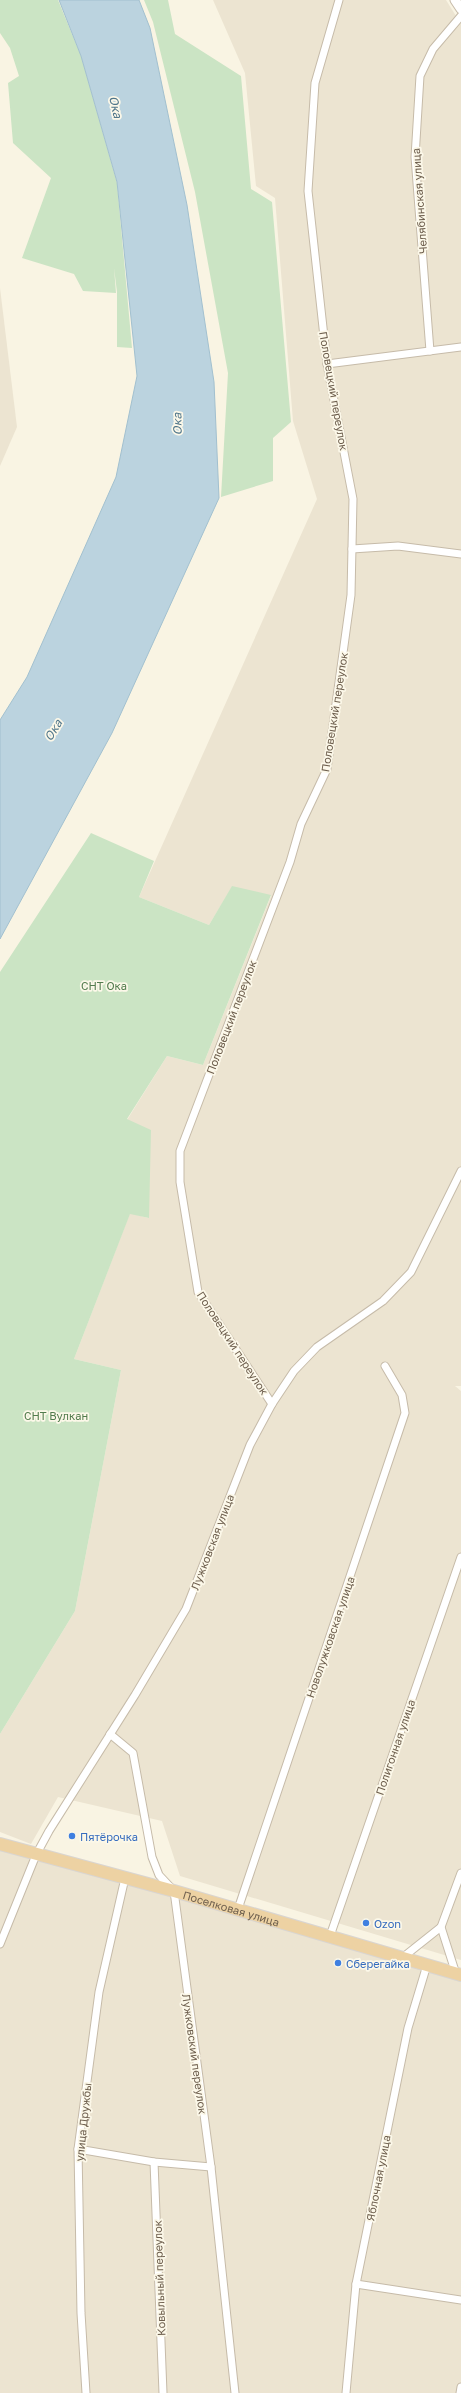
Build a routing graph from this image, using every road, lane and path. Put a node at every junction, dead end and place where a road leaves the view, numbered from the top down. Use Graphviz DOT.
graph roads {
  1 [pos="338,0"];
  2 [pos="455,0"];
  3 [pos="461,9"];
  4 [pos="461,16"];
  5 [pos="461,348"];
  6 [pos="430,351"];
  7 [pos="327,364"];
  8 [pos="352,549"];
  9 [pos="461,554"];
  10 [pos="461,1172"];
  11 [pos="385,1366"];
  12 [pos="272,1404"];
  13 [pos="461,1557"];
  14 [pos="110,1734"];
  15 [pos="0,1844"];
  16 [pos="36,1855"];
  17 [pos="461,1873"];
  18 [pos="125,1878"];
  19 [pos="174,1891"];
  20 [pos="238,1910"];
  21 [pos="441,1927"];
  22 [pos="330,1936"];
  23 [pos="0,1944"];
  24 [pos="402,1958"];
  25 [pos="427,1965"];
  26 [pos="458,1974"];
  27 [pos="78,2149"];
  28 [pos="154,2162"];
  29 [pos="211,2167"];
  30 [pos="356,2284"];
  31 [pos="461,2300"];
  32 [pos="461,2387"];
  33 [pos="86,2393"];
  34 [pos="163,2393"];
  35 [pos="235,2393"];
  36 [pos="346,2393"];
  37 [pos="460,2393"];
  1 -- 7 [label="street, Половецкий переулок"];
  2 -- 3 [label="street"];
  4 -- 6 [label="street, Челябинская улица"];
  5 -- 6 [label="street"];
  6 -- 7 [label="street"];
  7 -- 8 [label="street, Половецкий переулок"];
  8 -- 9 [label="street"];
  8 -- 12 [label="street, Половецкий переулок"];
  10 -- 12 [label="street, Лужковская улица"];
  11 -- 20 [label="street, Новолужковская улица"];
  12 -- 14 [label="street, Лужковская улица"];
  13 -- 22 [label="street, Полигонная улица"];
  14 -- 16 [label="street, Лужковская улица"];
  14 -- 19 [label="street"];
  15 -- 16 [label="highway, Поселковая улица"];
  16 -- 18 [label="highway, Поселковая улица"];
  16 -- 23 [label="street, Лужковская улица"];
  17 -- 21 [label="street"];
  18 -- 19 [label="highway, Поселковая улица"];
  18 -- 27 [label="street, улица Дружбы"];
  19 -- 20 [label="highway, Поселковая улица"];
  19 -- 29 [label="street, Лужковский переулок"];
  20 -- 22 [label="highway, Поселковая улица"];
  21 -- 24 [label="street"];
  21 -- 26 [label="street"];
  22 -- 24 [label="highway, Поселковая улица"];
  24 -- 25 [label="highway, Поселковая улица"];
  25 -- 26 [label="highway, Поселковая улица"];
  25 -- 30 [label="street, Яблочная улица"];
  27 -- 28 [label="street"];
  27 -- 33 [label="street, улица Дружбы"];
  28 -- 29 [label="street"];
  28 -- 34 [label="street, Ковыльный переулок"];
  29 -- 35 [label="street, Лужковский переулок"];
  30 -- 31 [label="street"];
  30 -- 36 [label="street, Яблочная улица"];
  32 -- 37 [label="street"];
}
